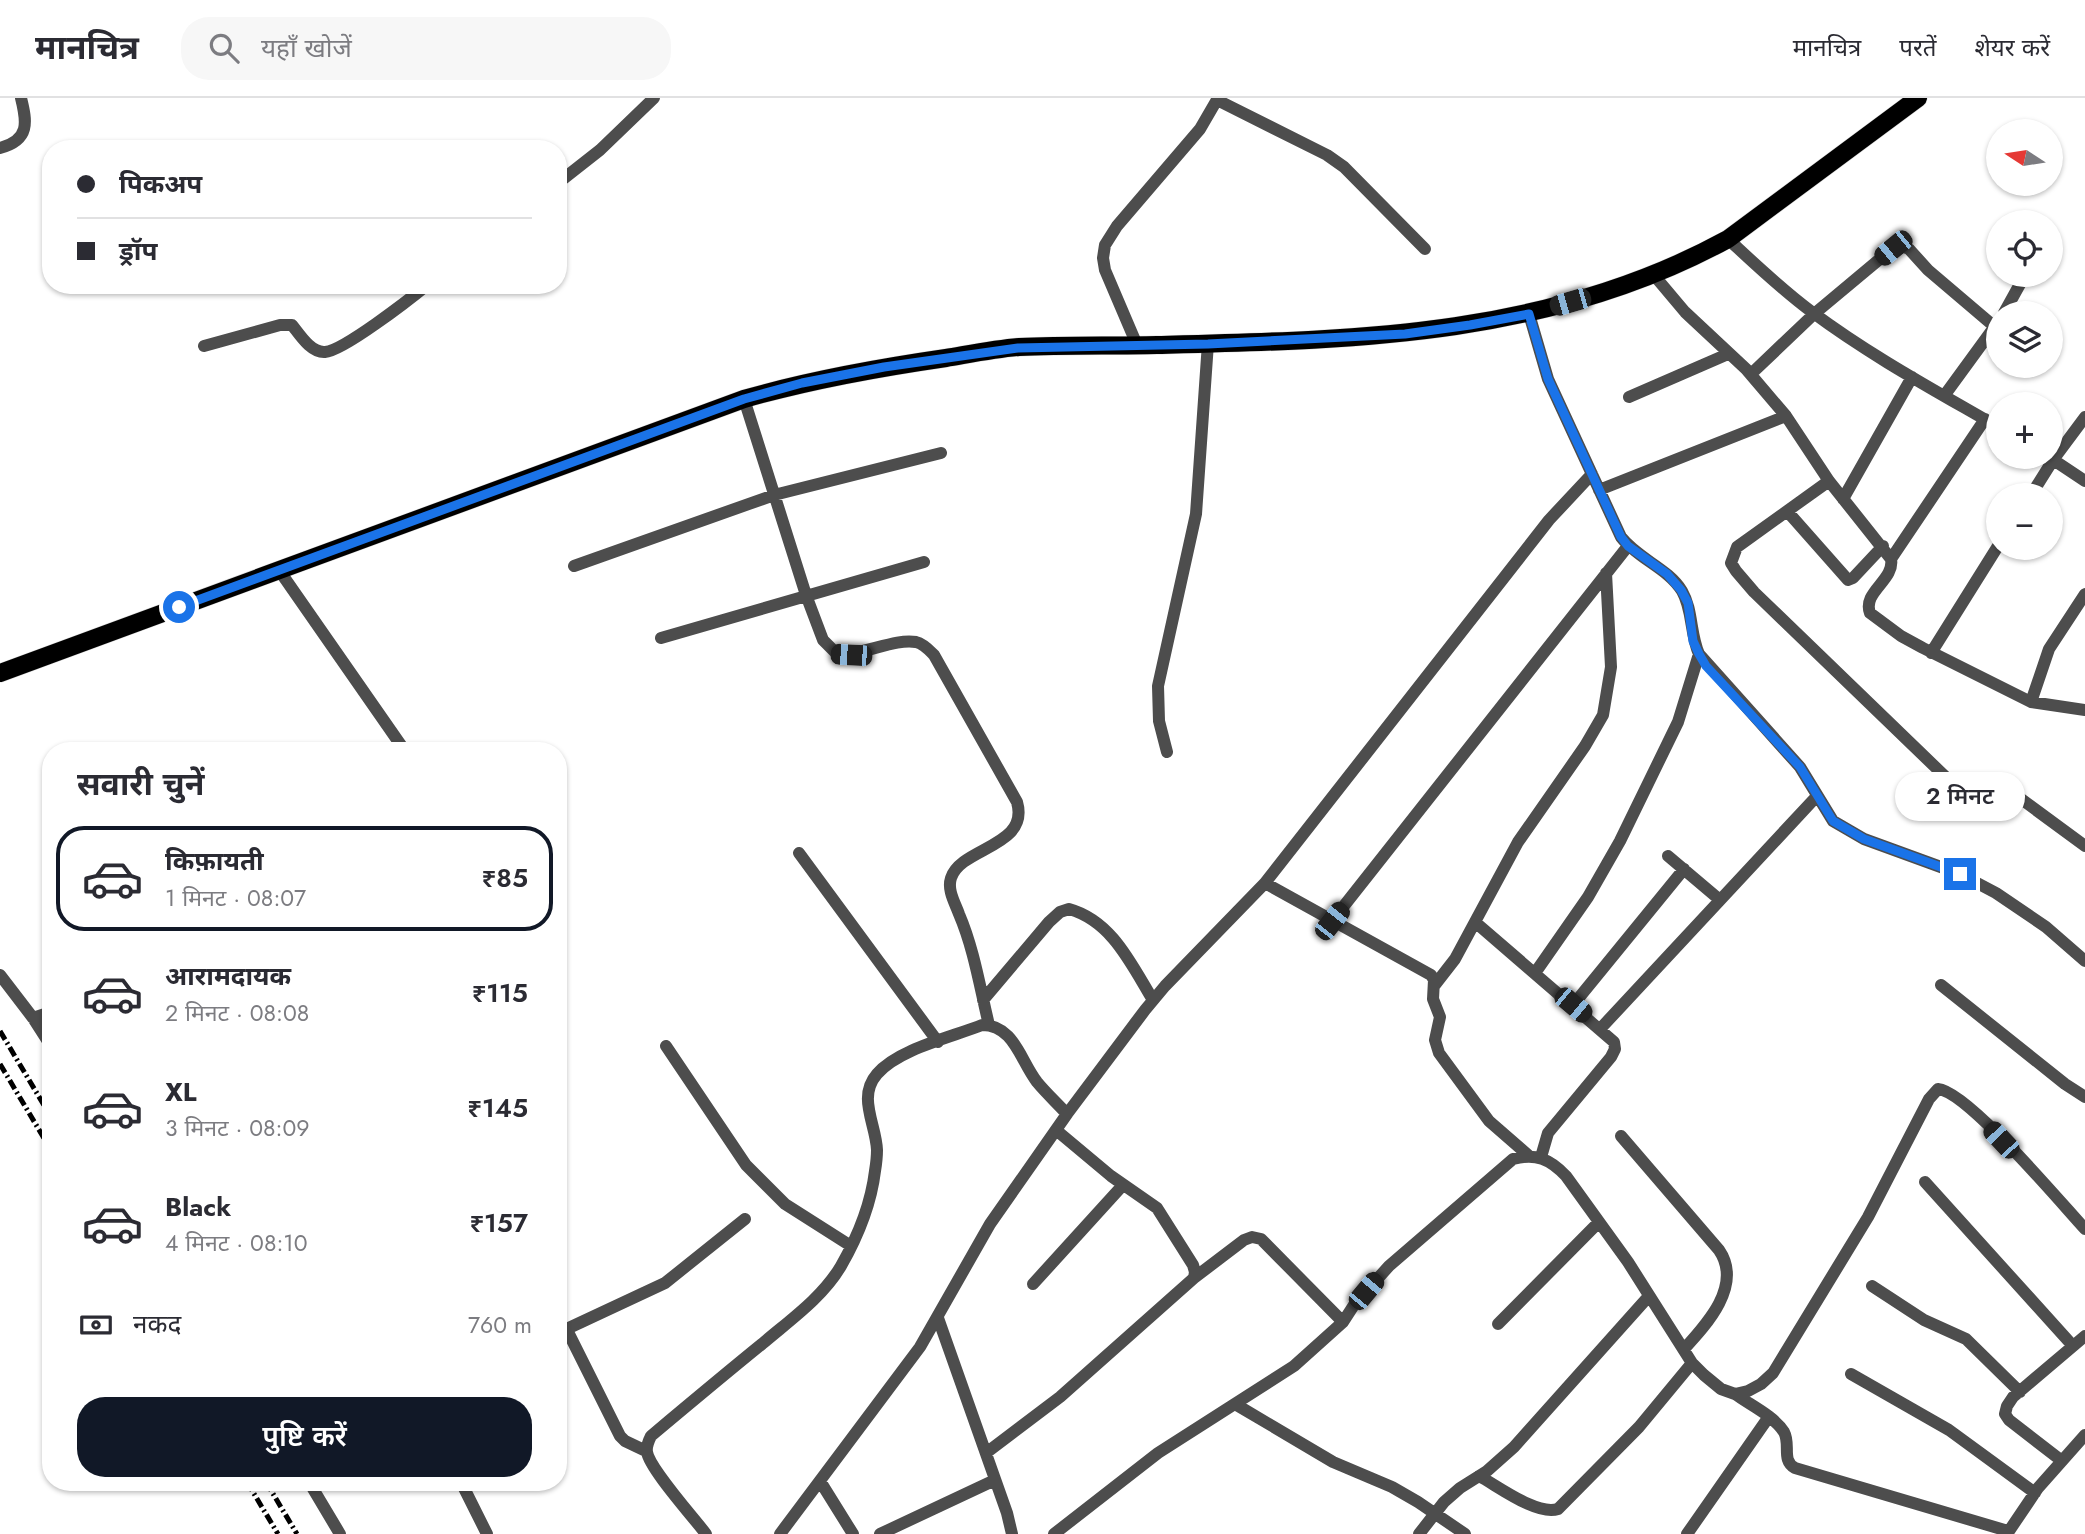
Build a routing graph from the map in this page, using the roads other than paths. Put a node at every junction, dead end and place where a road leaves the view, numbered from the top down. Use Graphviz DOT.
graph roads {
  1 [pos="21,98"];
  2 [pos="654,98"];
  3 [pos="1918,98"];
  4 [pos="1217,99"];
  5 [pos="0,148"];
  6 [pos="567,176"];
  7 [pos="1728,239"];
  8 [pos="1425,249"];
  9 [pos="1653,274"];
  10 [pos="415,294"];
  11 [pos="1529,314"];
  12 [pos="1814,314"];
  13 [pos="1986,316"];
  14 [pos="1986,340"];
  15 [pos="1208,344"];
  16 [pos="204,345"];
  17 [pos="1138,345"];
  18 [pos="1728,354"];
  19 [pos="1751,374"];
  20 [pos="1912,377"];
  21 [pos="1944,396"];
  22 [pos="1629,397"];
  23 [pos="744,399"];
  24 [pos="1786,416"];
  25 [pos="2085,417"];
  26 [pos="1985,419"];
  27 [pos="2063,444"];
  28 [pos="941,453"];
  29 [pos="2063,466"];
  30 [pos="1592,474"];
  31 [pos="1829,481"];
  32 [pos="2085,481"];
  33 [pos="1599,490"];
  34 [pos="774,495"];
  35 [pos="1843,499"];
  36 [pos="1787,510"];
  37 [pos="1628,546"];
  38 [pos="1883,547"];
  39 [pos="1891,559"];
  40 [pos="1989,560"];
  41 [pos="924,562"];
  42 [pos="573,566"];
  43 [pos="279,570"];
  44 [pos="1606,573"];
  45 [pos="2085,594"];
  46 [pos="806,595"];
  47 [pos="661,638"];
  48 [pos="1931,653"];
  49 [pos="1699,654"];
  50 [pos="0,673"];
  51 [pos="2031,702"];
  52 [pos="2085,710"];
  53 [pos="399,742"];
  54 [pos="1167,752"];
  55 [pos="2009,790"];
  56 [pos="1817,796"];
  57 [pos="1985,815"];
  58 [pos="2085,846"];
  59 [pos="799,853"];
  60 [pos="1668,856"];
  61 [pos="1684,869"];
  62 [pos="1265,883"];
  63 [pos="1720,900"];
  64 [pos="1332,921"];
  65 [pos="1475,922"];
  66 [pos="2085,961"];
  67 [pos="1535,973"];
  68 [pos="0,975"];
  69 [pos="1941,985"];
  70 [pos="1434,986"];
  71 [pos="983,1000"];
  72 [pos="1153,1000"];
  73 [pos="1573,1005"];
  74 [pos="42,1015"];
  75 [pos="33,1018"];
  76 [pos="989,1025"];
  77 [pos="1601,1028"];
  78 [pos="42,1032"];
  79 [pos="939,1042"];
  80 [pos="666,1046"];
  81 [pos="2085,1097"];
  82 [pos="1067,1114"];
  83 [pos="1056,1130"];
  84 [pos="1621,1136"];
  85 [pos="1534,1156"];
  86 [pos="1925,1182"];
  87 [pos="1124,1185"];
  88 [pos="745,1219"];
  89 [pos="1599,1222"];
  90 [pos="2085,1229"];
  91 [pos="851,1247"];
  92 [pos="1194,1278"];
  93 [pos="1034,1284"];
  94 [pos="1872,1286"];
  95 [pos="1649,1296"];
  96 [pos="938,1318"];
  97 [pos="1343,1322"];
  98 [pos="1498,1324"];
  99 [pos="567,1330"];
  100 [pos="2085,1336"];
  101 [pos="567,1339"];
  102 [pos="2073,1346"];
  103 [pos="1684,1349"];
  104 [pos="1692,1363"];
  105 [pos="1851,1374"];
  106 [pos="2020,1392"];
  107 [pos="1735,1394"];
  108 [pos="1235,1404"];
  109 [pos="1768,1418"];
  110 [pos="2083,1439"];
  111 [pos="646,1451"];
  112 [pos="986,1453"];
  113 [pos="2062,1461"];
  114 [pos="1479,1476"];
  115 [pos="995,1480"];
  116 [pos="820,1481"];
  117 [pos="314,1491"];
  118 [pos="465,1491"];
  119 [pos="2035,1493"];
  120 [pos="1434,1513"];
  121 [pos="2008,1533"];
  122 [pos="340,1534"];
  123 [pos="486,1534"];
  124 [pos="706,1534"];
  125 [pos="780,1534"];
  126 [pos="853,1534"];
  127 [pos="880,1534"];
  128 [pos="1012,1534"];
  129 [pos="1054,1534"];
  130 [pos="1419,1534"];
  131 [pos="1465,1534"];
  132 [pos="1687,1534"];
  1 -- 5 [label="street"];
  2 -- 6 [label="street"];
  3 -- 7 [label="main road"];
  4 -- 8 [label="street"];
  4 -- 17 [label="street"];
  7 -- 9 [label="main road"];
  7 -- 12 [label="street"];
  9 -- 11 [label="main road"];
  9 -- 18 [label="street"];
  10 -- 16 [label="street"];
  11 -- 15 [label="main road"];
  11 -- 30 [label="street"];
  12 -- 13 [label="street"];
  12 -- 19 [label="street"];
  12 -- 20 [label="street"];
  14 -- 21 [label="street"];
  15 -- 17 [label="main road"];
  15 -- 54 [label="street"];
  17 -- 23 [label="main road"];
  18 -- 19 [label="street"];
  18 -- 22 [label="street"];
  19 -- 24 [label="street"];
  20 -- 21 [label="street"];
  20 -- 35 [label="street"];
  21 -- 26 [label="street"];
  23 -- 34 [label="street"];
  23 -- 43 [label="main road"];
  24 -- 31 [label="street"];
  24 -- 33 [label="street"];
  25 -- 27 [label="street"];
  26 -- 39 [label="street"];
  28 -- 34 [label="street"];
  29 -- 32 [label="street"];
  30 -- 33 [label="street"];
  30 -- 62 [label="street"];
  31 -- 35 [label="street"];
  31 -- 36 [label="street"];
  33 -- 37 [label="street"];
  34 -- 42 [label="street"];
  34 -- 46 [label="street"];
  35 -- 38 [label="street"];
  36 -- 38 [label="street"];
  36 -- 57 [label="street"];
  37 -- 44 [label="street"];
  37 -- 49 [label="street"];
  38 -- 39 [label="street"];
  39 -- 48 [label="street"];
  40 -- 48 [label="street"];
  41 -- 46 [label="street"];
  43 -- 50 [label="main road"];
  43 -- 53 [label="street"];
  44 -- 64 [label="street"];
  44 -- 65 [label="street"];
  45 -- 51 [label="street"];
  46 -- 47 [label="street"];
  46 -- 71 [label="street"];
  48 -- 51 [label="street"];
  49 -- 56 [label="street"];
  49 -- 67 [label="street"];
  51 -- 52 [label="street"];
  55 -- 58 [label="street"];
  56 -- 63 [label="street"];
  56 -- 66 [label="street"];
  59 -- 79 [label="street"];
  60 -- 61 [label="street"];
  61 -- 63 [label="street"];
  61 -- 73 [label="street"];
  62 -- 64 [label="street"];
  62 -- 72 [label="street"];
  63 -- 77 [label="street"];
  64 -- 70 [label="street"];
  65 -- 67 [label="street"];
  65 -- 70 [label="street"];
  67 -- 73 [label="street"];
  68 -- 75 [label="street"];
  69 -- 81 [label="street"];
  70 -- 85 [label="street"];
  71 -- 72 [label="street"];
  71 -- 76 [label="street"];
  72 -- 82 [label="street"];
  73 -- 77 [label="street"];
  74 -- 75 [label="street"];
  75 -- 78 [label="street"];
  76 -- 79 [label="street"];
  76 -- 82 [label="street"];
  77 -- 85 [label="street"];
  79 -- 91 [label="street"];
  80 -- 91 [label="street"];
  82 -- 83 [label="street"];
  83 -- 87 [label="street"];
  83 -- 96 [label="street"];
  84 -- 103 [label="street"];
  85 -- 89 [label="street"];
  85 -- 97 [label="street"];
  86 -- 102 [label="street"];
  87 -- 92 [label="street"];
  87 -- 93 [label="street"];
  88 -- 99 [label="street"];
  89 -- 95 [label="street"];
  89 -- 98 [label="street"];
  90 -- 107 [label="street"];
  91 -- 111 [label="street"];
  92 -- 97 [label="street"];
  92 -- 112 [label="street"];
  94 -- 106 [label="street"];
  95 -- 103 [label="street"];
  95 -- 114 [label="street"];
  96 -- 112 [label="street"];
  96 -- 116 [label="street"];
  97 -- 108 [label="street"];
  100 -- 102 [label="street"];
  101 -- 111 [label="street"];
  102 -- 106 [label="street"];
  103 -- 104 [label="street"];
  104 -- 107 [label="street"];
  104 -- 114 [label="street"];
  105 -- 119 [label="street"];
  106 -- 113 [label="street"];
  107 -- 109 [label="street"];
  108 -- 120 [label="street"];
  108 -- 129 [label="street"];
  109 -- 121 [label="street"];
  109 -- 132 [label="street"];
  110 -- 113 [label="street"];
  111 -- 124 [label="street"];
  112 -- 115 [label="street"];
  113 -- 119 [label="street"];
  114 -- 120 [label="street"];
  115 -- 127 [label="street"];
  115 -- 128 [label="street"];
  116 -- 125 [label="street"];
  116 -- 126 [label="street"];
  117 -- 122 [label="street"];
  118 -- 123 [label="street"];
  119 -- 121 [label="street"];
  120 -- 130 [label="street"];
  120 -- 131 [label="street"];
}
